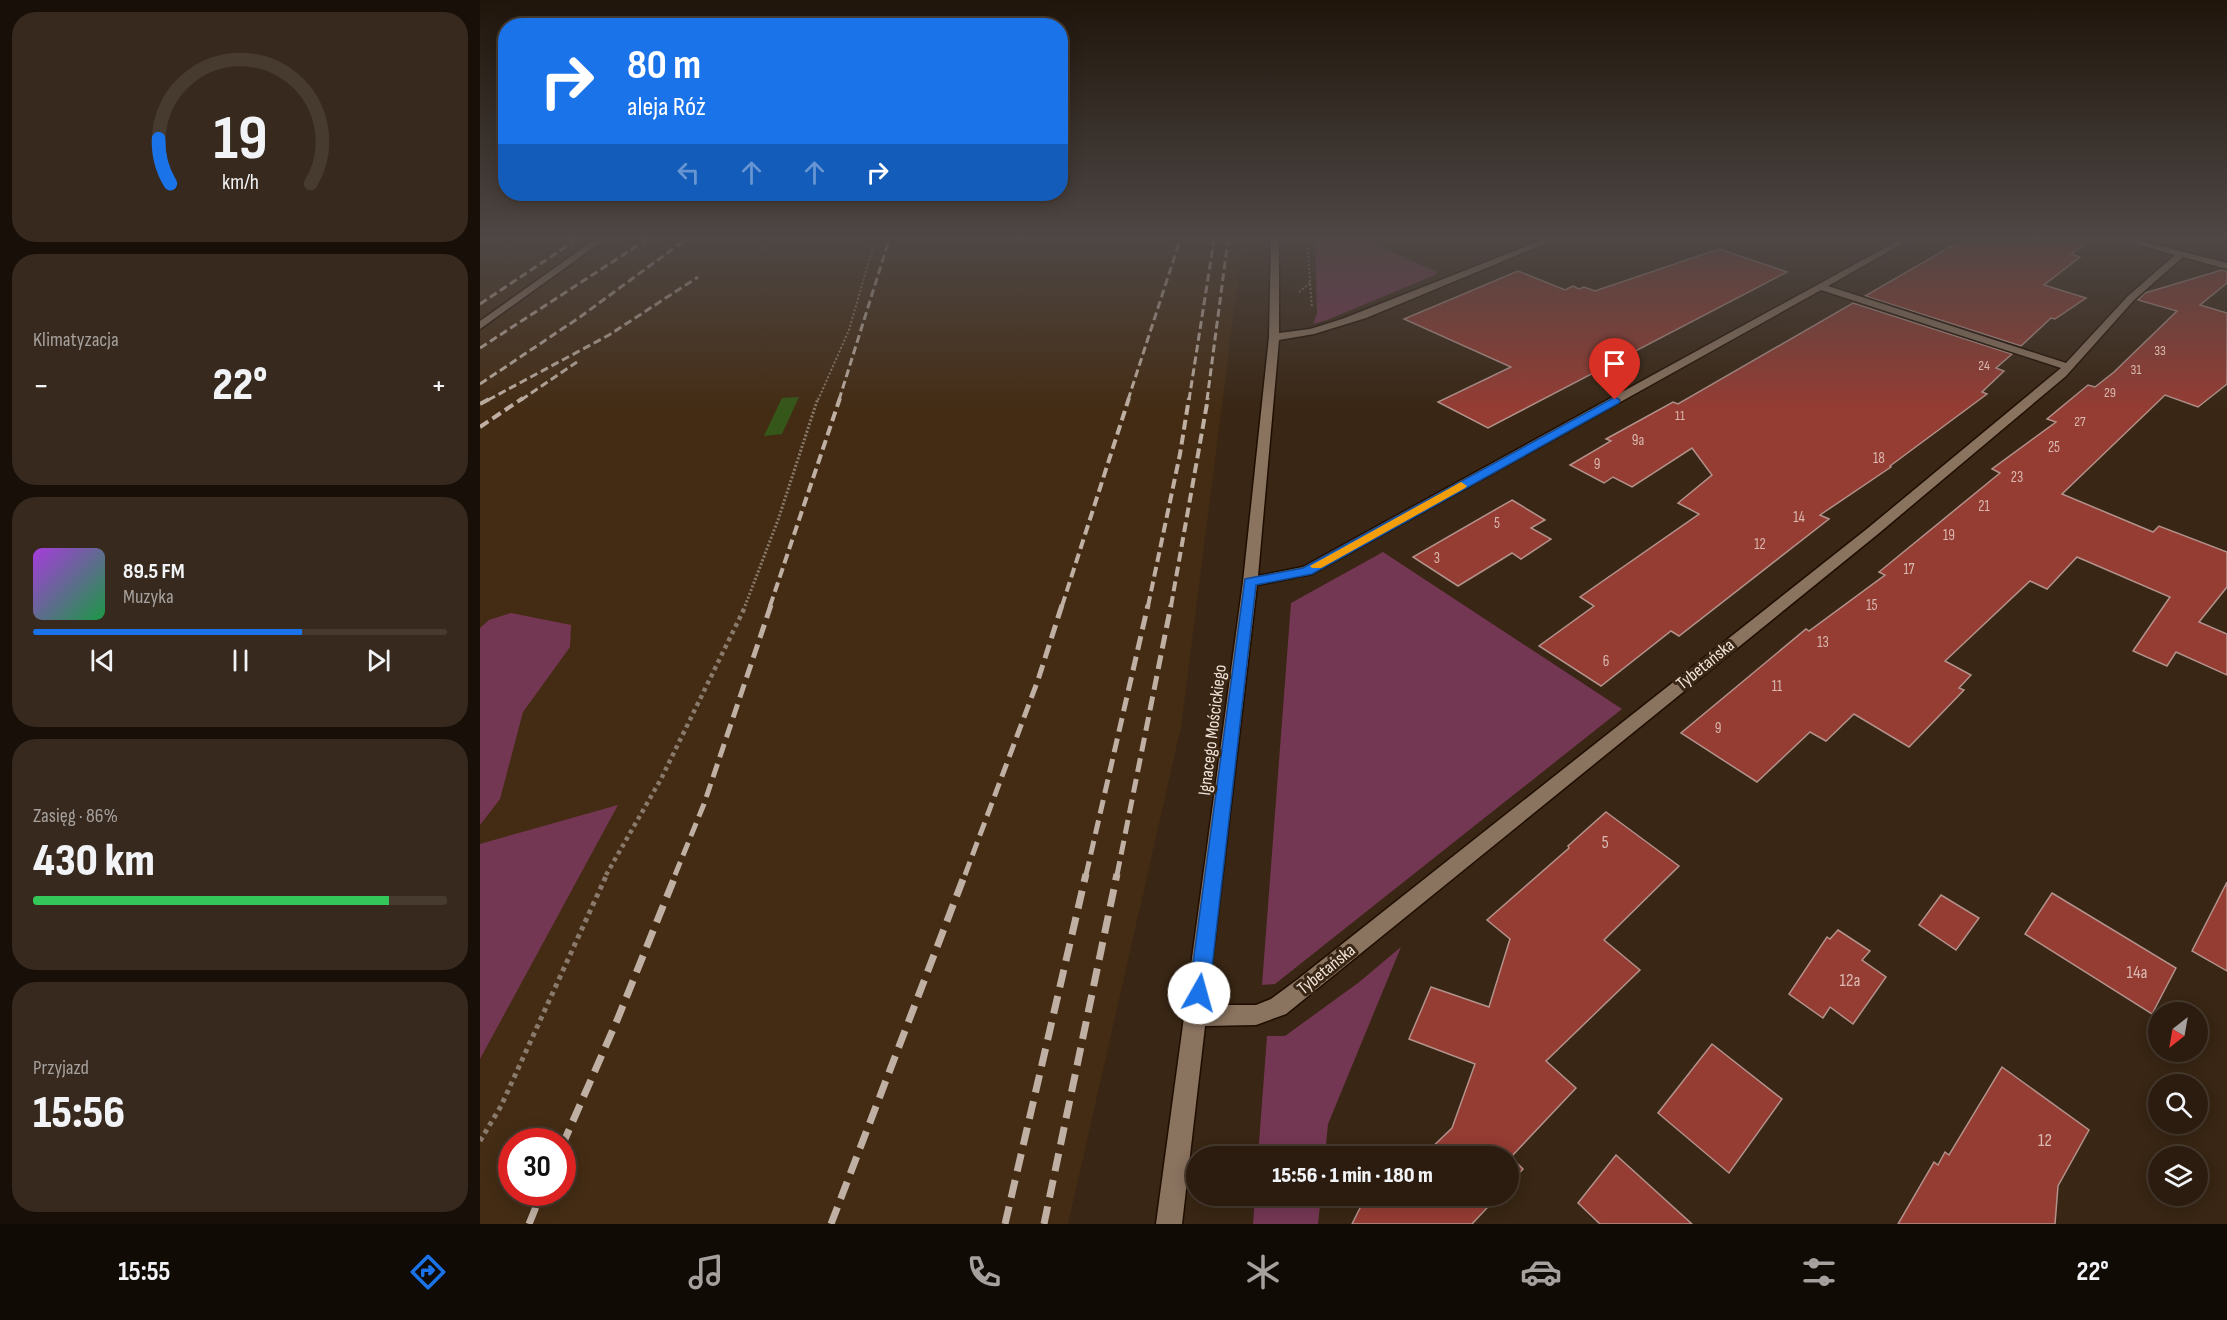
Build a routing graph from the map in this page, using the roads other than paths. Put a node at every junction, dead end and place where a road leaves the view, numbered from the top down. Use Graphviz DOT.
graph roads {
  1 [pos="520,297"];
  2 [pos="1274,297"];
  3 [pos="1408,297"];
  4 [pos="1803,297"];
  5 [pos="1852,297"];
  6 [pos="2132,297"];
  7 [pos="480,326"];
  8 [pos="1274,337"];
  9 [pos="2068,367"];
  10 [pos="1250,582"];
  11 [pos="1196,1016"];
  12 [pos="1169,1224"];
  1 -- 7 [label="street"];
  2 -- 8 [label="street, Ignacego Mościckiego"];
  3 -- 8 [label="street"];
  4 -- 10 [label="street"];
  5 -- 9 [label="street"];
  6 -- 9 [label="street, Tybetańska"];
  8 -- 10 [label="street, Ignacego Mościckiego"];
  9 -- 11 [label="street, Tybetańska"];
  10 -- 11 [label="street, Ignacego Mościckiego"];
  11 -- 12 [label="street, Ignacego Mościckiego"];
}
